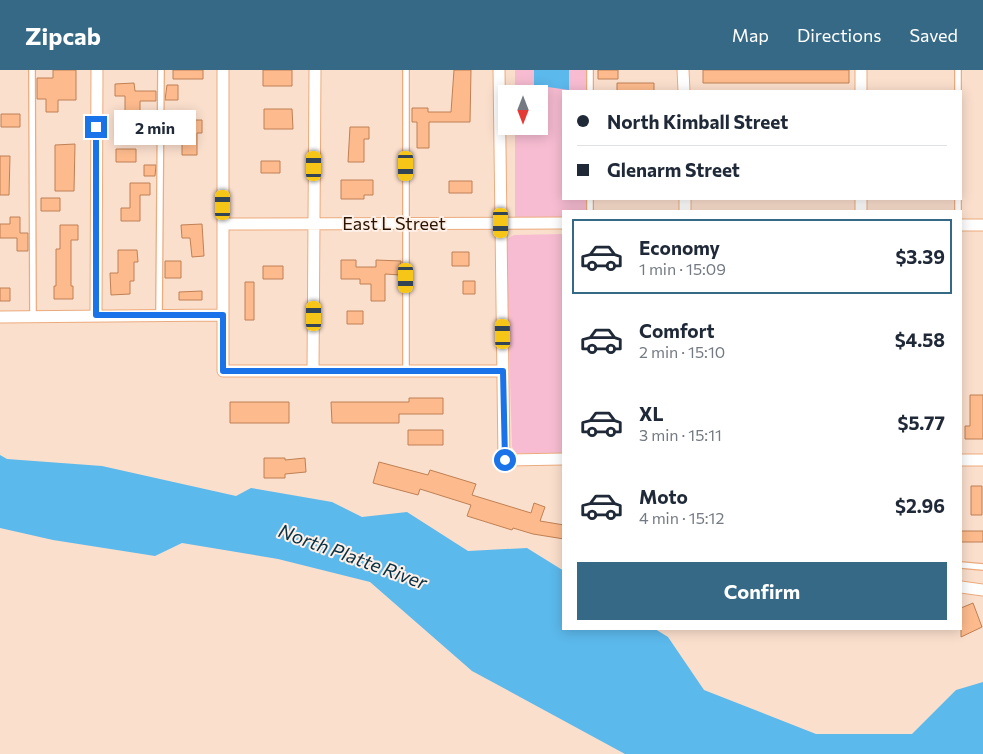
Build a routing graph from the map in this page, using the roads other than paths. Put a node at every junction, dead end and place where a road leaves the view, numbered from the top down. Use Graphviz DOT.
graph roads {
  1 [pos="32,70"];
  2 [pos="97,70"];
  3 [pos="161,70"];
  4 [pos="224,70"];
  5 [pos="314,70"];
  6 [pos="406,70"];
  7 [pos="499,70"];
  8 [pos="590,70"];
  9 [pos="683,70"];
  10 [pos="861,70"];
  11 [pos="958,70"];
  12 [pos="590,90"];
  13 [pos="684,90"];
  14 [pos="861,90"];
  15 [pos="958,90"];
  16 [pos="314,223"];
  17 [pos="406,223"];
  18 [pos="501,223"];
  19 [pos="562,223"];
  20 [pos="223,224"];
  21 [pos="962,225"];
  22 [pos="983,225"];
  23 [pos="96,315"];
  24 [pos="159,315"];
  25 [pos="223,315"];
  26 [pos="33,316"];
  27 [pos="0,317"];
  28 [pos="313,371"];
  29 [pos="406,371"];
  30 [pos="503,371"];
  31 [pos="562,459"];
  32 [pos="962,460"];
  33 [pos="983,460"];
  34 [pos="962,565"];
  35 [pos="983,567"];
  36 [pos="962,586"];
  37 [pos="983,590"];
  1 -- 26 [label="lane"];
  2 -- 23 [label="street"];
  3 -- 24 [label="lane"];
  4 -- 20 [label="street"];
  5 -- 16 [label="street"];
  6 -- 17 [label="lane"];
  7 -- 18 [label="street"];
  8 -- 12 [label="lane"];
  9 -- 13 [label="street"];
  10 -- 14 [label="street"];
  11 -- 15 [label="lane"];
  16 -- 17 [label="street, East L Street"];
  16 -- 20 [label="street, East L Street"];
  16 -- 28 [label="street"];
  17 -- 18 [label="street, East L Street"];
  17 -- 29 [label="lane"];
  18 -- 19 [label="street, East L Street"];
  18 -- 30 [label="street"];
  20 -- 25 [label="street"];
  21 -- 22 [label="street"];
  23 -- 24 [label="street"];
  23 -- 26 [label="street"];
  24 -- 25 [label="street"];
  25 -- 28 [label="street"];
  26 -- 27 [label="street"];
  28 -- 29 [label="street"];
  29 -- 30 [label="street"];
  30 -- 31 [label="street"];
  32 -- 33 [label="street"];
  34 -- 35 [label="lane"];
  36 -- 37 [label="street"];
}
